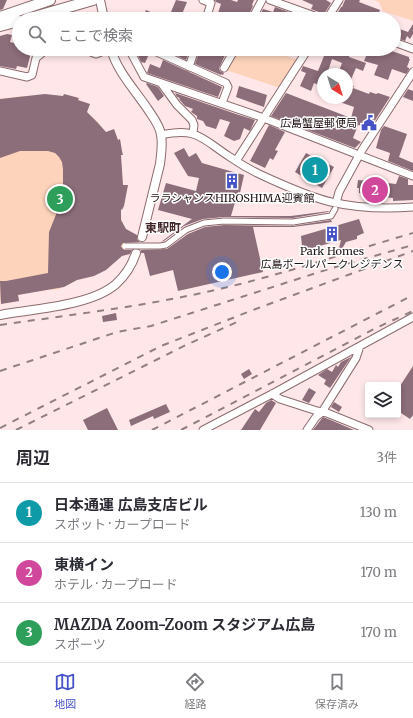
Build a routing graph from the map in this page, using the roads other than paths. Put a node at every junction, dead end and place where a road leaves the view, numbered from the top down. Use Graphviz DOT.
graph roads {
  1 [pos="50,0"];
  2 [pos="93,0"];
  3 [pos="100,0"];
  4 [pos="203,0"];
  5 [pos="262,0"];
  6 [pos="270,0"];
  7 [pos="339,0"];
  8 [pos="212,2"];
  9 [pos="15,12"];
  10 [pos="51,12"];
  11 [pos="103,12"];
  12 [pos="208,12"];
  13 [pos="256,12"];
  14 [pos="303,12"];
  15 [pos="332,12"];
  16 [pos="12,13"];
  17 [pos="0,17"];
  18 [pos="12,23"];
  19 [pos="0,26"];
  20 [pos="401,45"];
  21 [pos="413,49"];
  22 [pos="38,56"];
  23 [pos="114,56"];
  24 [pos="133,56"];
  25 [pos="165,56"];
  26 [pos="193,56"];
  27 [pos="231,56"];
  28 [pos="304,56"];
  29 [pos="189,67"];
  30 [pos="224,68"];
  31 [pos="0,71"];
  32 [pos="413,72"];
  33 [pos="161,83"];
  34 [pos="222,103"];
  35 [pos="263,119"];
  36 [pos="193,133"];
  37 [pos="161,135"];
  38 [pos="360,155"];
  39 [pos="236,161"];
  40 [pos="413,176"];
  41 [pos="335,206"];
  42 [pos="413,207"];
  43 [pos="142,237"];
  44 [pos="125,246"];
  45 [pos="136,254"];
  46 [pos="0,315"];
  47 [pos="413,317"];
  48 [pos="360,346"];
  49 [pos="272,394"];
  50 [pos="322,412"];
  51 [pos="203,430"];
  52 [pos="307,430"];
  53 [pos="370,430"];
  1 -- 9 [label="main road"];
  2 -- 10 [label="main road"];
  3 -- 11 [label="street"];
  4 -- 8 [label="street"];
  5 -- 13 [label="street"];
  6 -- 14 [label="street"];
  7 -- 15 [label="street"];
  8 -- 12 [label="street"];
  16 -- 17 [label="main road"];
  18 -- 19 [label="main road"];
  20 -- 21 [label="street"];
  22 -- 31 [label="street"];
  23 -- 37 [label="street"];
  24 -- 33 [label="street"];
  25 -- 29 [label="street"];
  26 -- 29 [label="street"];
  27 -- 30 [label="street"];
  28 -- 35 [label="street"];
  29 -- 34 [label="street"];
  32 -- 38 [label="street"];
  33 -- 34 [label="street"];
  33 -- 36 [label="street"];
  34 -- 35 [label="street"];
  35 -- 38 [label="street"];
  35 -- 39 [label="street"];
  36 -- 37 [label="street"];
  36 -- 39 [label="street"];
  37 -- 43 [label="street"];
  38 -- 40 [label="street"];
  38 -- 41 [label="street"];
  39 -- 41 [label="street"];
  41 -- 42 [label="street"];
  41 -- 44 [label="street, bridge"];
  45 -- 46 [label="street"];
  47 -- 48 [label="street"];
  48 -- 49 [label="street"];
  48 -- 50 [label="street"];
  49 -- 50 [label="street"];
  49 -- 51 [label="street"];
  50 -- 52 [label="street"];
  50 -- 53 [label="street"];
}
